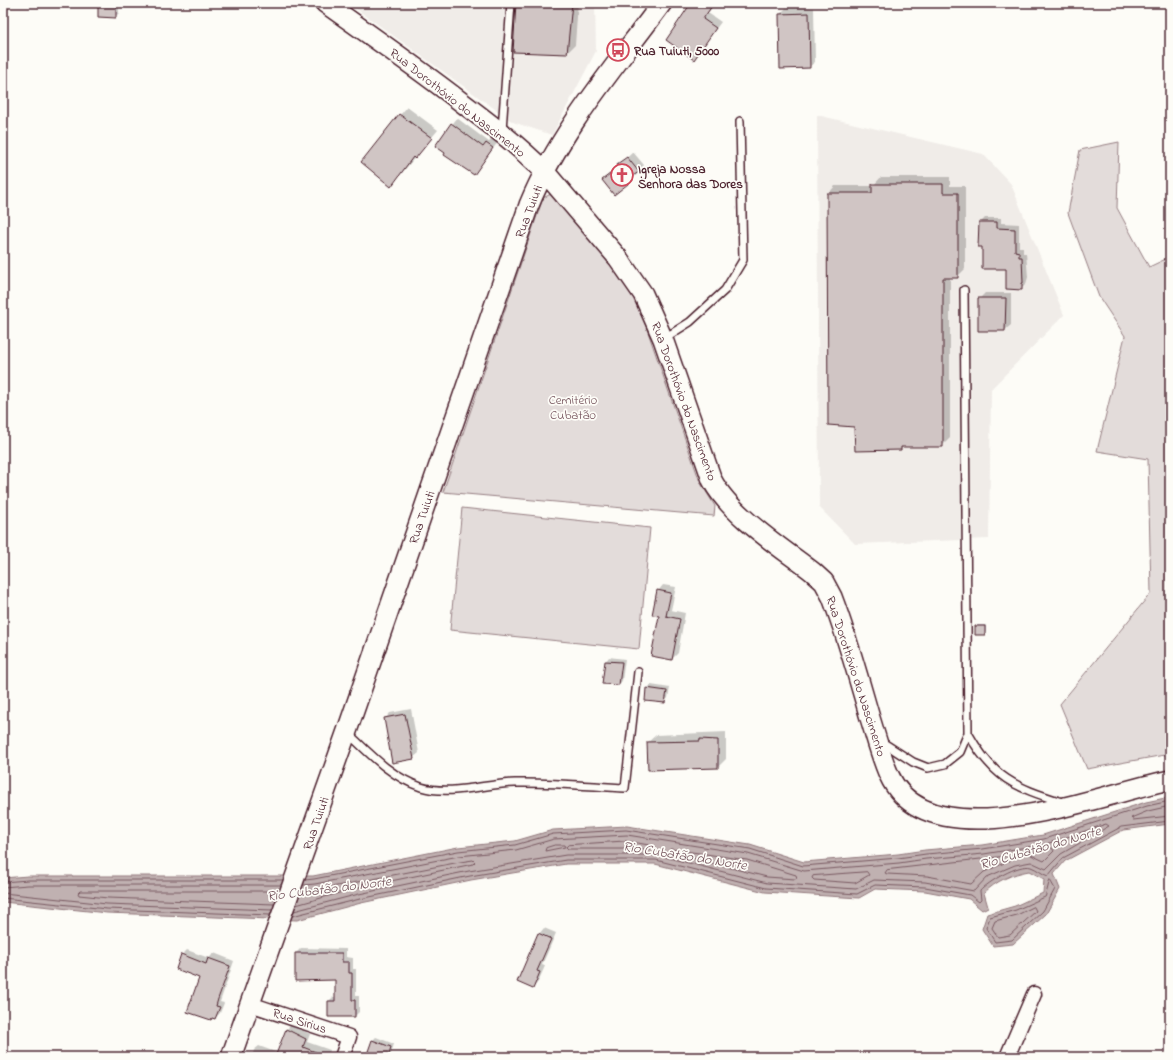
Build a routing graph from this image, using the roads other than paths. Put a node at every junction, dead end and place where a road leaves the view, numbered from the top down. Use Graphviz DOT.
graph roads {
  1 [pos="325,3"];
  2 [pos="511,3"];
  3 [pos="662,3"];
  4 [pos="740,121"];
  5 [pos="502,132"];
  6 [pos="544,171"];
  7 [pos="964,290"];
  8 [pos="663,339"];
  9 [pos="638,672"];
  10 [pos="347,731"];
  11 [pos="968,733"];
  12 [pos="877,739"];
  13 [pos="1170,780"];
  14 [pos="1073,805"];
  15 [pos="1034,994"];
  16 [pos="250,1004"];
  17 [pos="231,1057"];
  18 [pos="342,1057"];
  19 [pos="1007,1057"];
  1 -- 5 [label="street, Rua Dorothóvio do Nascimento"];
  2 -- 5 [label="lane"];
  3 -- 6 [label="street, Rua Tuiuti"];
  4 -- 8 [label="lane"];
  5 -- 6 [label="street, Rua Dorothóvio do Nascimento"];
  6 -- 8 [label="street, Rua Dorothóvio do Nascimento"];
  6 -- 10 [label="street, Rua Tuiuti"];
  7 -- 11 [label="lane"];
  8 -- 12 [label="street, Rua Dorothóvio do Nascimento"];
  9 -- 10 [label="lane"];
  10 -- 16 [label="street, Rua Tuiuti"];
  11 -- 12 [label="lane"];
  11 -- 14 [label="lane"];
  12 -- 14 [label="street, Rua Dorothóvio do Nascimento"];
  13 -- 14 [label="street, Rua Dorothóvio do Nascimento"];
  15 -- 19 [label="street"];
  16 -- 17 [label="street, Rua Tuiuti"];
  16 -- 18 [label="street, Rua Sirius"];
}
